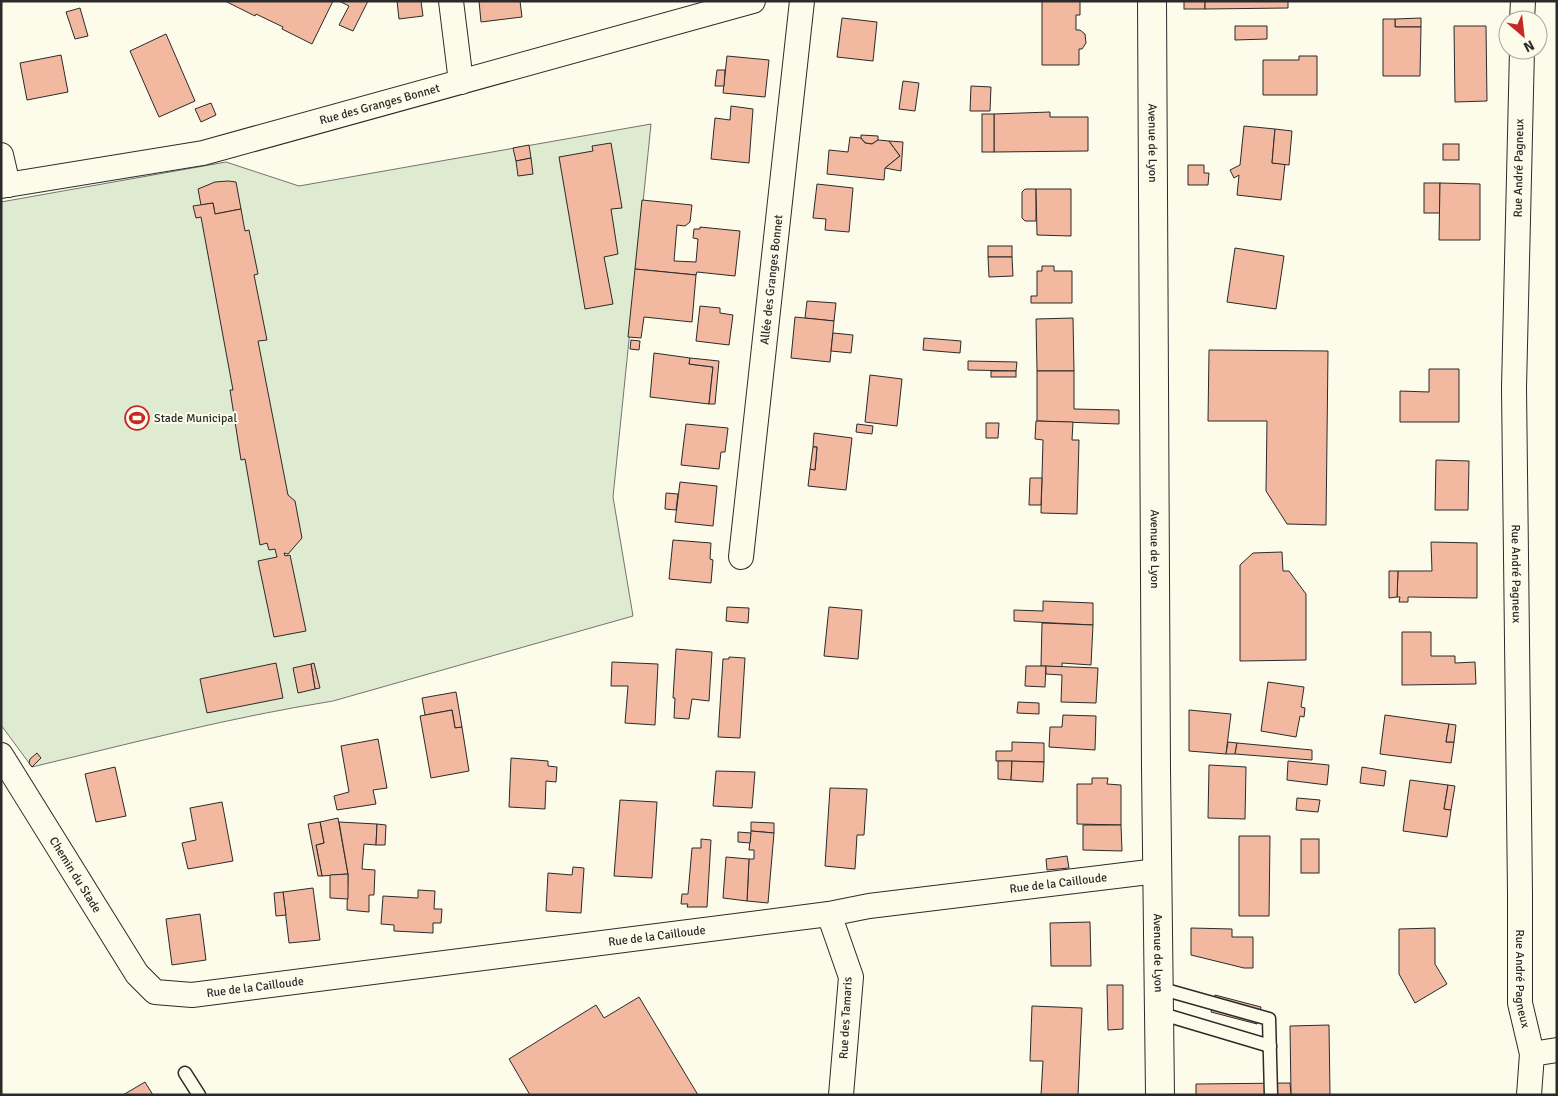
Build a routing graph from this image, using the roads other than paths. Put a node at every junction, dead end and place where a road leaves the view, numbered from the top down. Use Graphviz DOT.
graph roads {
  1 [pos="451,1"];
  2 [pos="753,1"];
  3 [pos="802,1"];
  4 [pos="1152,1"];
  5 [pos="1522,60"];
  6 [pos="461,82"];
  7 [pos="1,155"];
  8 [pos="4,186"];
  9 [pos="741,558"];
  10 [pos="1,755"];
  11 [pos="1157,871"];
  12 [pos="829,914"];
  13 [pos="155,992"];
  14 [pos="1159,1001"];
  15 [pos="1270,1046"];
  16 [pos="1557,1050"];
  17 [pos="1532,1054"];
  18 [pos="185,1073"];
  19 [pos="199,1095"];
  20 [pos="841,1095"];
  21 [pos="1160,1095"];
  22 [pos="1270,1095"];
  23 [pos="1529,1095"];
  1 -- 6 [label="street"];
  2 -- 6 [label="street, Rue des Granges Bonnet"];
  3 -- 9 [label="street, Allée des Granges Bonnet"];
  4 -- 11 [label="main road, Avenue de Lyon"];
  5 -- 17 [label="street, Rue André Pagneux"];
  6 -- 8 [label="street, Rue des Granges Bonnet"];
  7 -- 8 [label="street"];
  10 -- 13 [label="street, Chemin du Stade"];
  11 -- 12 [label="street, Rue de la Cailloude"];
  11 -- 14 [label="main road, Avenue de Lyon"];
  12 -- 13 [label="street, Rue de la Cailloude"];
  12 -- 20 [label="street, Rue des Tamaris"];
  14 -- 15 [label="lane"];
  14 -- 15 [label="lane"];
  14 -- 21 [label="main road, Avenue de Lyon"];
  15 -- 22 [label="lane"];
  16 -- 17 [label="street"];
  17 -- 23 [label="street, Rue André Pagneux"];
  18 -- 19 [label="lane"];
}
